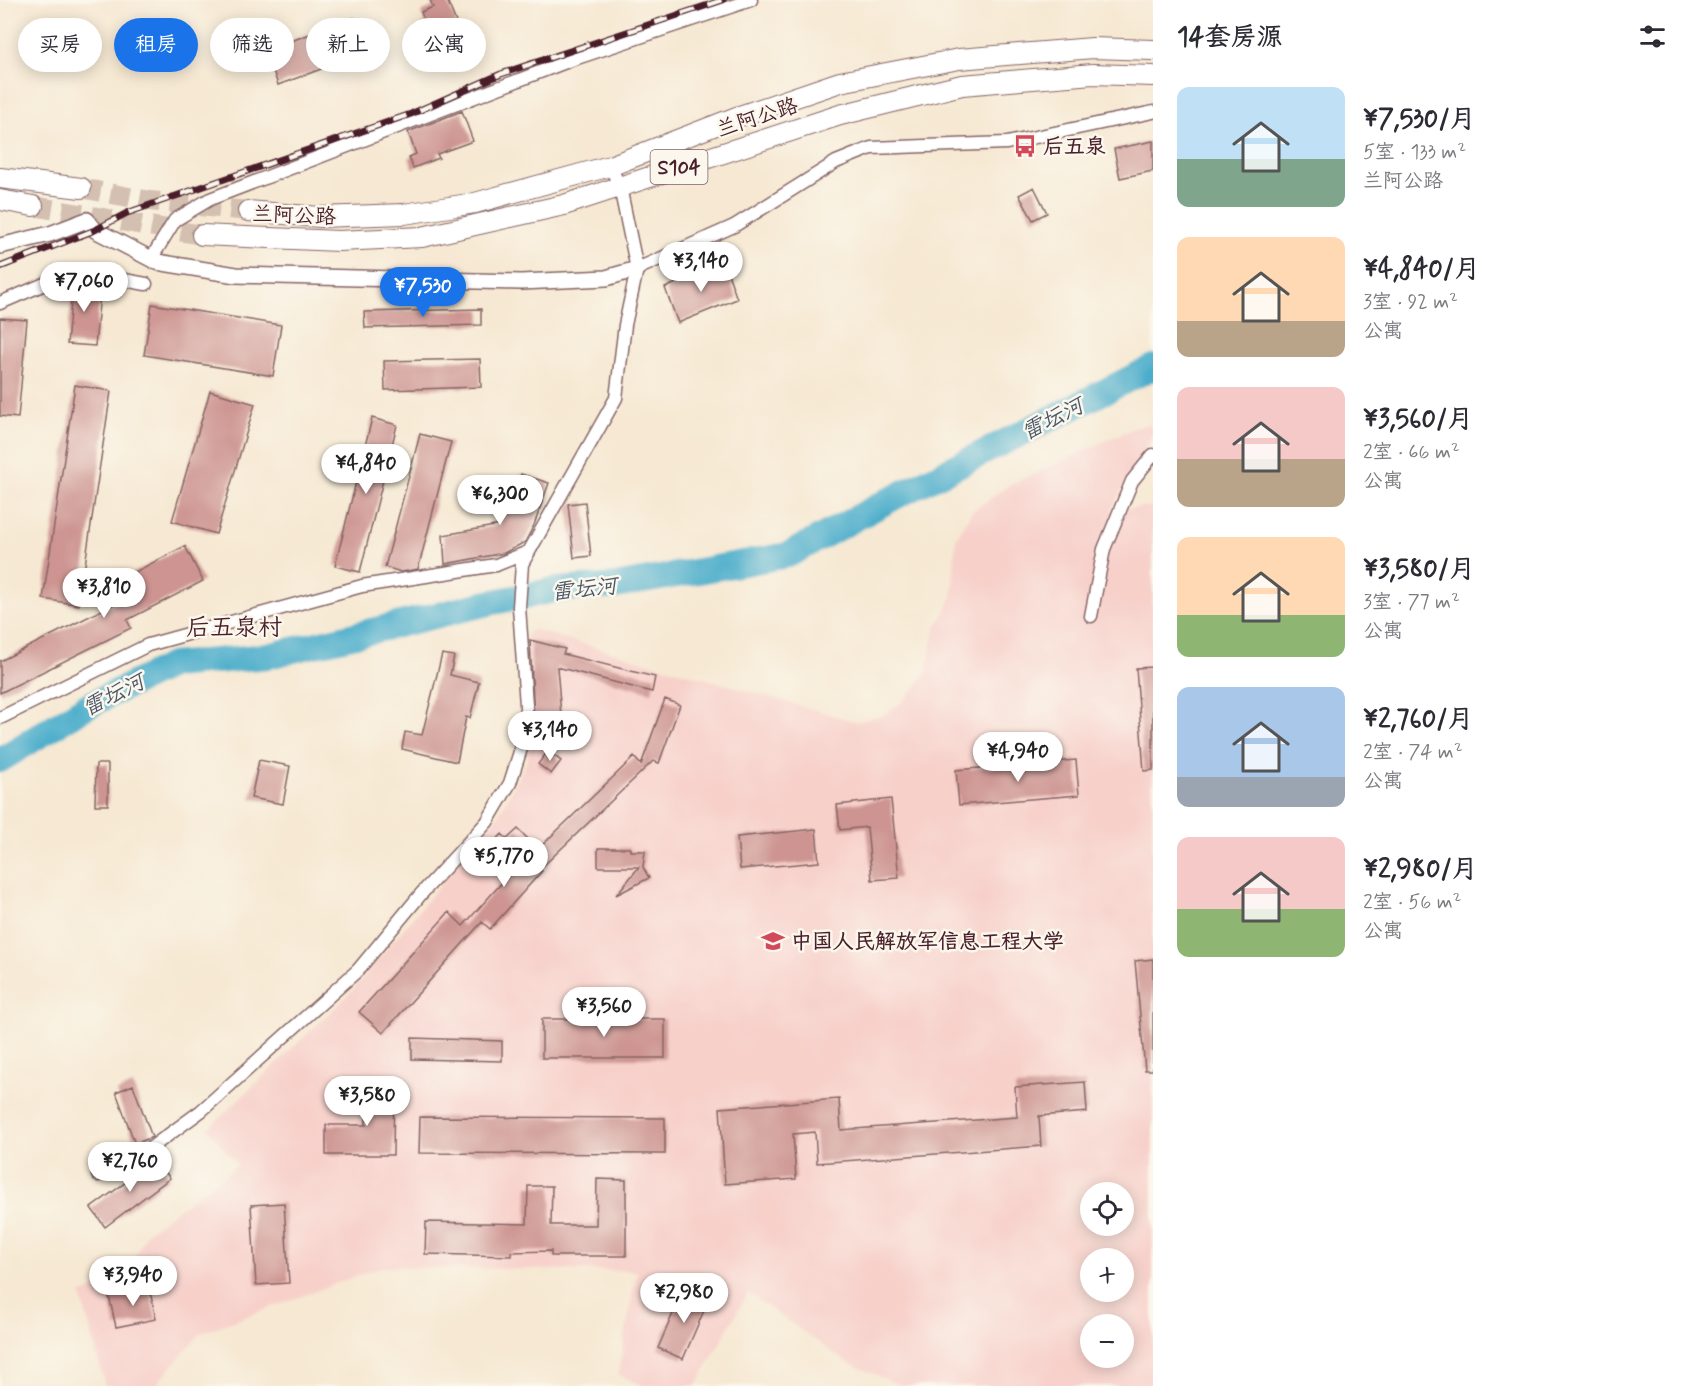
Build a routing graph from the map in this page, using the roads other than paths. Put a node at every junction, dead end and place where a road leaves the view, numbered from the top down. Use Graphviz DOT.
graph roads {
  1 [pos="751,0"];
  2 [pos="1153,50"];
  3 [pos="1153,76"];
  4 [pos="1153,112"];
  5 [pos="610,166"];
  6 [pos="0,178"];
  7 [pos="620,187"];
  8 [pos="81,188"];
  9 [pos="0,200"];
  10 [pos="33,206"];
  11 [pos="248,211"];
  12 [pos="202,235"];
  13 [pos="0,246"];
  14 [pos="151,259"];
  15 [pos="637,269"];
  16 [pos="146,284"];
  17 [pos="0,303"];
  18 [pos="1153,455"];
  19 [pos="528,552"];
  20 [pos="1091,616"];
  21 [pos="0,718"];
  22 [pos="98,1175"];
  1 -- 14 [label="street"];
  2 -- 5 [label="highway, 兰阿公路 / S104"];
  3 -- 7 [label="highway, 兰阿公路 / S104"];
  4 -- 15 [label="street"];
  5 -- 7 [label="street"];
  5 -- 11 [label="highway, 兰阿公路 / S104"];
  6 -- 8 [label="highway"];
  7 -- 12 [label="highway, 兰阿公路 / S104"];
  7 -- 15 [label="street"];
  9 -- 10 [label="highway"];
  13 -- 14 [label="street"];
  14 -- 15 [label="street"];
  15 -- 19 [label="street"];
  16 -- 17 [label="street"];
  18 -- 20 [label="street"];
  19 -- 21 [label="street"];
  19 -- 22 [label="street"];
}
